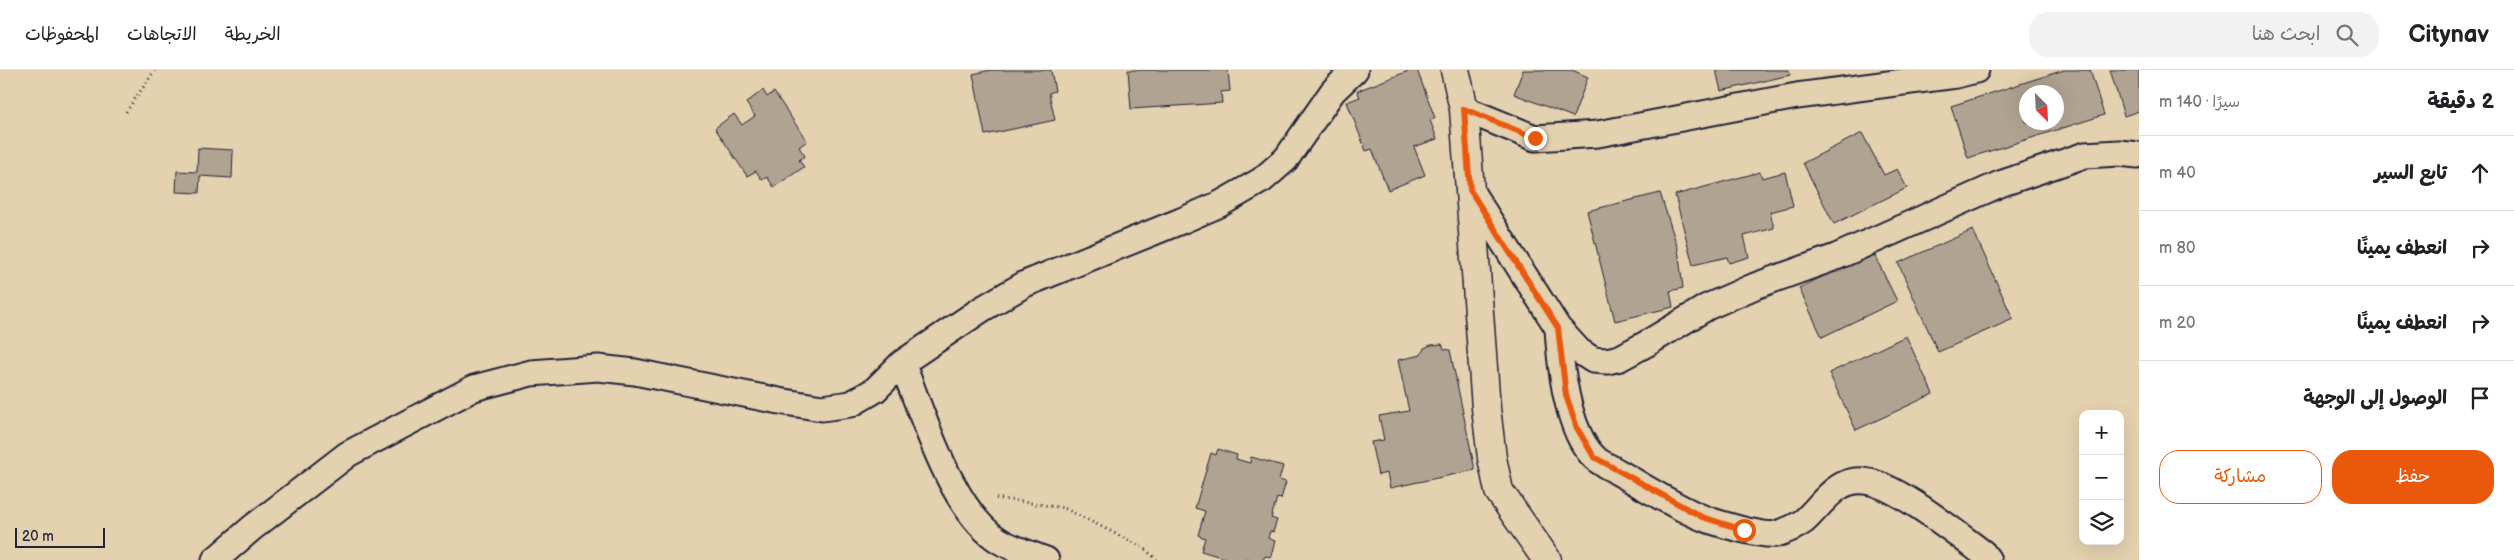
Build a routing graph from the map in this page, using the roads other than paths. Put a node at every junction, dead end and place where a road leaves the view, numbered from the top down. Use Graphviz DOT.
graph roads {
  1 [pos="1356,70"];
  2 [pos="1455,70"];
  3 [pos="1976,70"];
  4 [pos="1464,109"];
  5 [pos="2138,155"];
  6 [pos="1470,190"];
  7 [pos="1558,328"];
  8 [pos="902,363"];
  9 [pos="215,560"];
  10 [pos="1046,560"];
  11 [pos="1547,560"];
  12 [pos="1988,560"];
  1 -- 8 [label="street"];
  2 -- 4 [label="street"];
  3 -- 4 [label="street"];
  4 -- 6 [label="street"];
  5 -- 7 [label="street"];
  6 -- 7 [label="street"];
  6 -- 11 [label="street"];
  7 -- 12 [label="street"];
  8 -- 9 [label="street"];
  8 -- 10 [label="street"];
}
